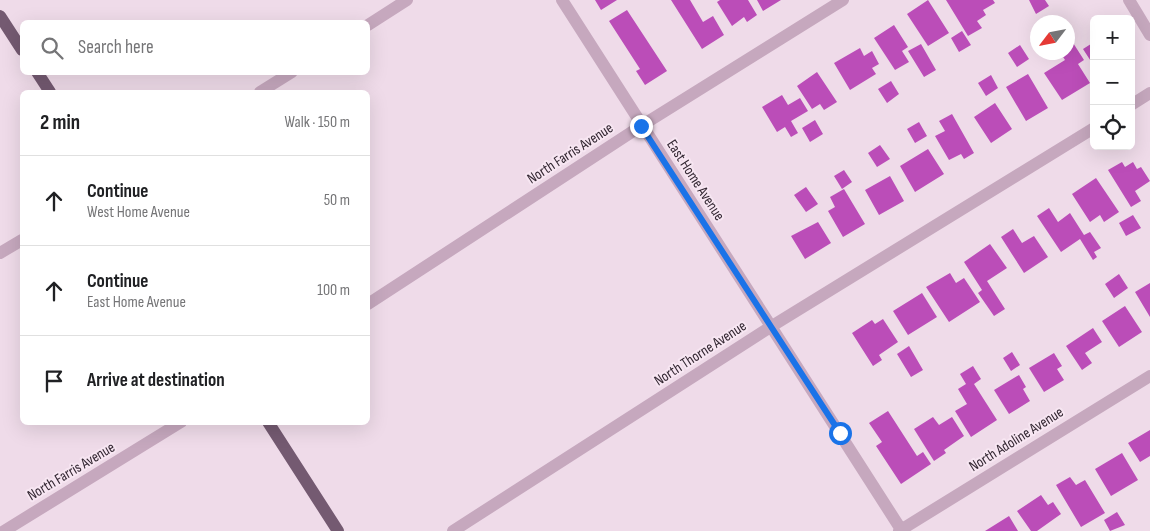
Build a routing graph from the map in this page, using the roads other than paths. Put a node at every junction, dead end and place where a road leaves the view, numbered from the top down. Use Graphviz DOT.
graph roads {
  1 [pos="407,0"];
  2 [pos="562,0"];
  3 [pos="843,0"];
  4 [pos="1129,0"];
  5 [pos="0,16"];
  6 [pos="370,24"];
  7 [pos="1150,35"];
  8 [pos="20,47"];
  9 [pos="39,75"];
  10 [pos="287,75"];
  11 [pos="49,90"];
  12 [pos="263,90"];
  13 [pos="1150,93"];
  14 [pos="1135,102"];
  15 [pos="641,126"];
  16 [pos="1090,130"];
  17 [pos="20,241"];
  18 [pos="0,253"];
  19 [pos="370,303"];
  20 [pos="772,326"];
  21 [pos="1150,376"];
  22 [pos="176,425"];
  23 [pos="270,425"];
  24 [pos="901,530"];
  25 [pos="4,531"];
  26 [pos="338,531"];
  27 [pos="453,531"];
  1 -- 6 [label="street"];
  2 -- 15 [label="street, East Home Avenue"];
  3 -- 15 [label="street, North Farris Avenue"];
  4 -- 7 [label="street"];
  5 -- 8 [label="main road"];
  9 -- 11 [label="main road"];
  10 -- 12 [label="street"];
  13 -- 14 [label="street"];
  15 -- 19 [label="street, North Farris Avenue"];
  15 -- 20 [label="street, East Home Avenue"];
  16 -- 20 [label="street, North Thorne Avenue"];
  17 -- 18 [label="street"];
  20 -- 24 [label="street, East Home Avenue"];
  20 -- 27 [label="street, North Thorne Avenue"];
  21 -- 24 [label="street, North Adoline Avenue"];
  22 -- 25 [label="street, North Farris Avenue"];
  23 -- 26 [label="main road"];
}
